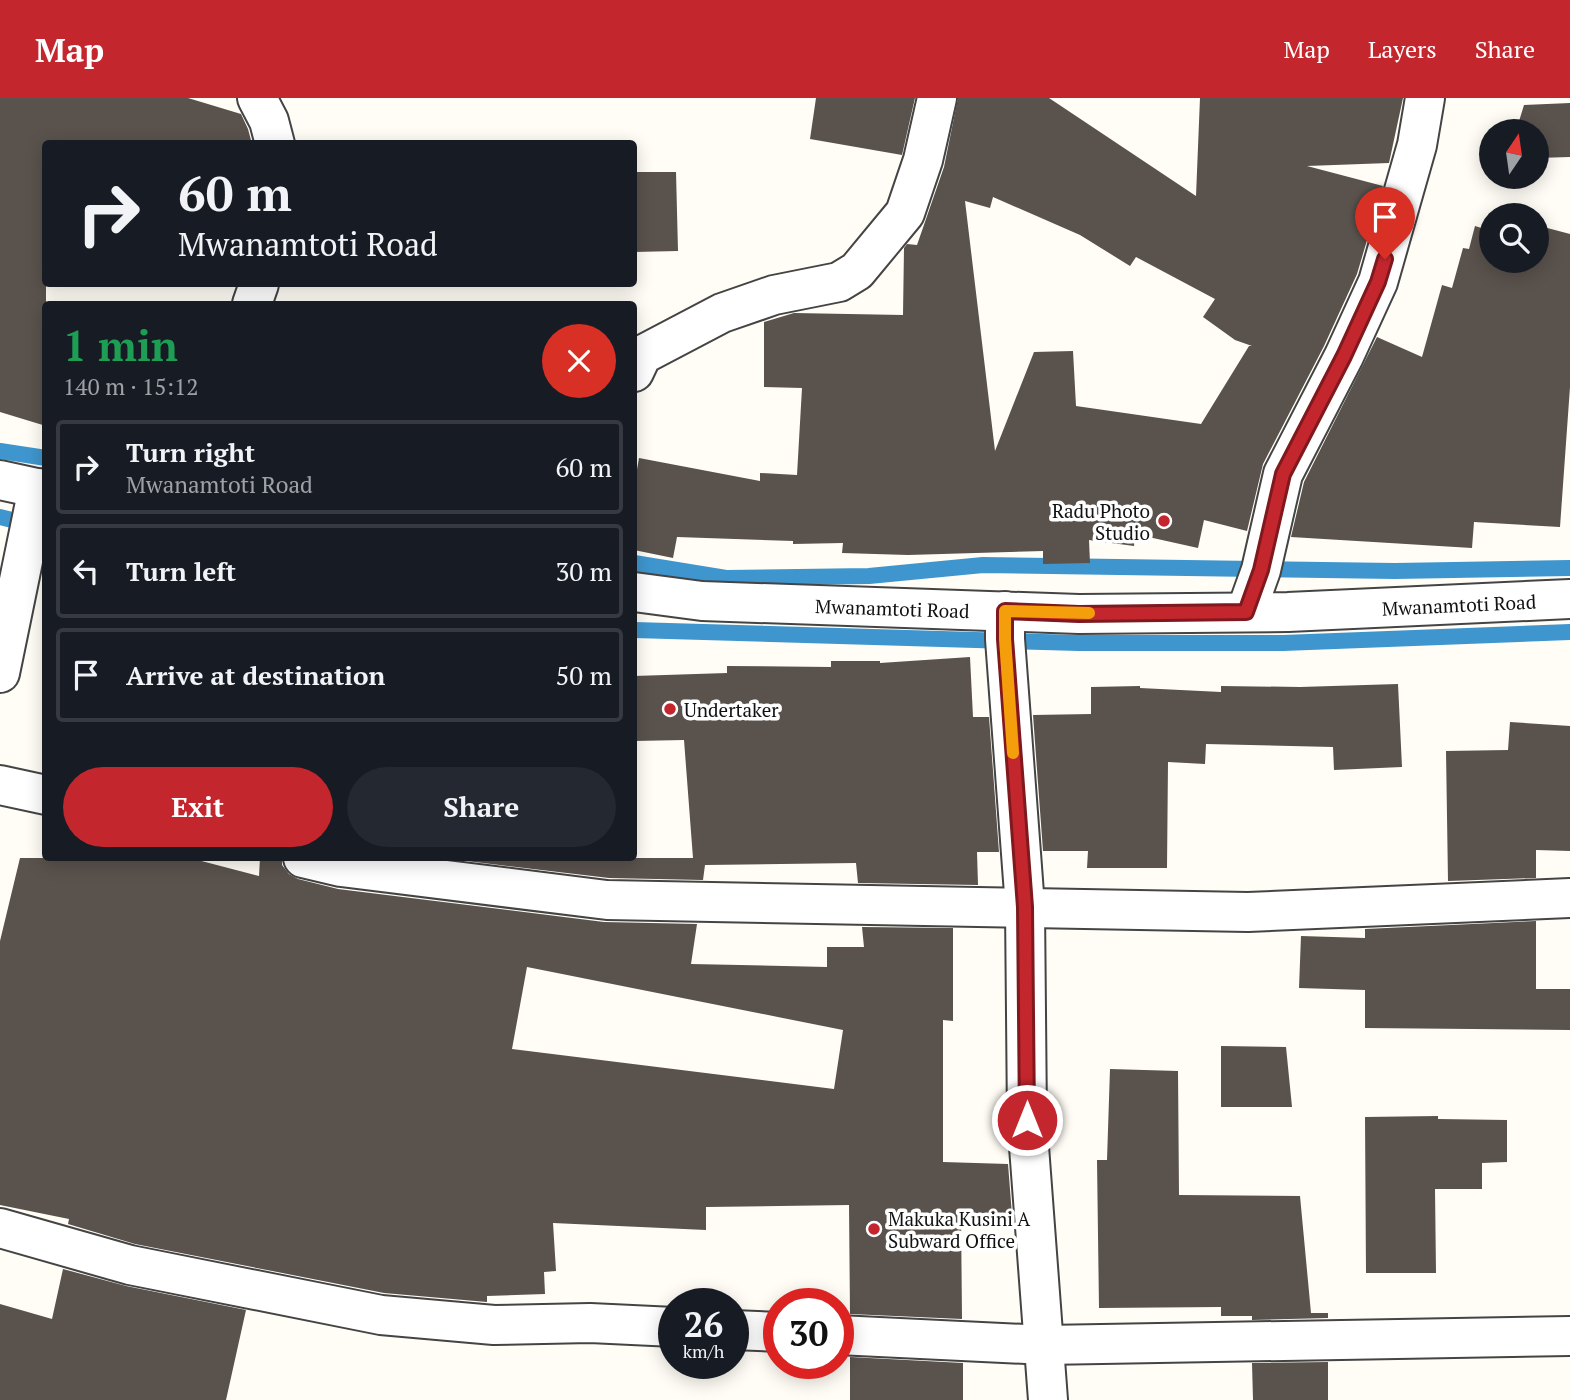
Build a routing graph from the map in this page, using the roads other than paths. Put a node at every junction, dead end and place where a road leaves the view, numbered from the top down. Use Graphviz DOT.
graph roads {
  1 [pos="257,98"];
  2 [pos="937,98"];
  3 [pos="1425,98"];
  4 [pos="274,140"];
  5 [pos="637,366"];
  6 [pos="0,481"];
  7 [pos="42,489"];
  8 [pos="637,592"];
  9 [pos="1570,599"];
  10 [pos="1005,611"];
  11 [pos="1246,612"];
  12 [pos="0,673"];
  13 [pos="0,785"];
  14 [pos="42,795"];
  15 [pos="316,861"];
  16 [pos="1570,898"];
  17 [pos="1025,907"];
  18 [pos="0,1228"];
  19 [pos="658,1326"];
  20 [pos="854,1336"];
  21 [pos="1570,1336"];
  22 [pos="1045,1346"];
  23 [pos="1048,1400"];
  1 -- 4 [label="street"];
  2 -- 5 [label="street"];
  3 -- 11 [label="street"];
  6 -- 7 [label="street"];
  7 -- 12 [label="street"];
  8 -- 10 [label="street, Mwanamtoti Road"];
  9 -- 11 [label="street, Mwanamtoti Road"];
  10 -- 11 [label="street, Mwanamtoti Road"];
  10 -- 17 [label="street"];
  13 -- 14 [label="street"];
  15 -- 17 [label="street"];
  16 -- 17 [label="street"];
  17 -- 22 [label="street"];
  18 -- 19 [label="street"];
  20 -- 22 [label="street"];
  21 -- 22 [label="street"];
  22 -- 23 [label="street"];
}
